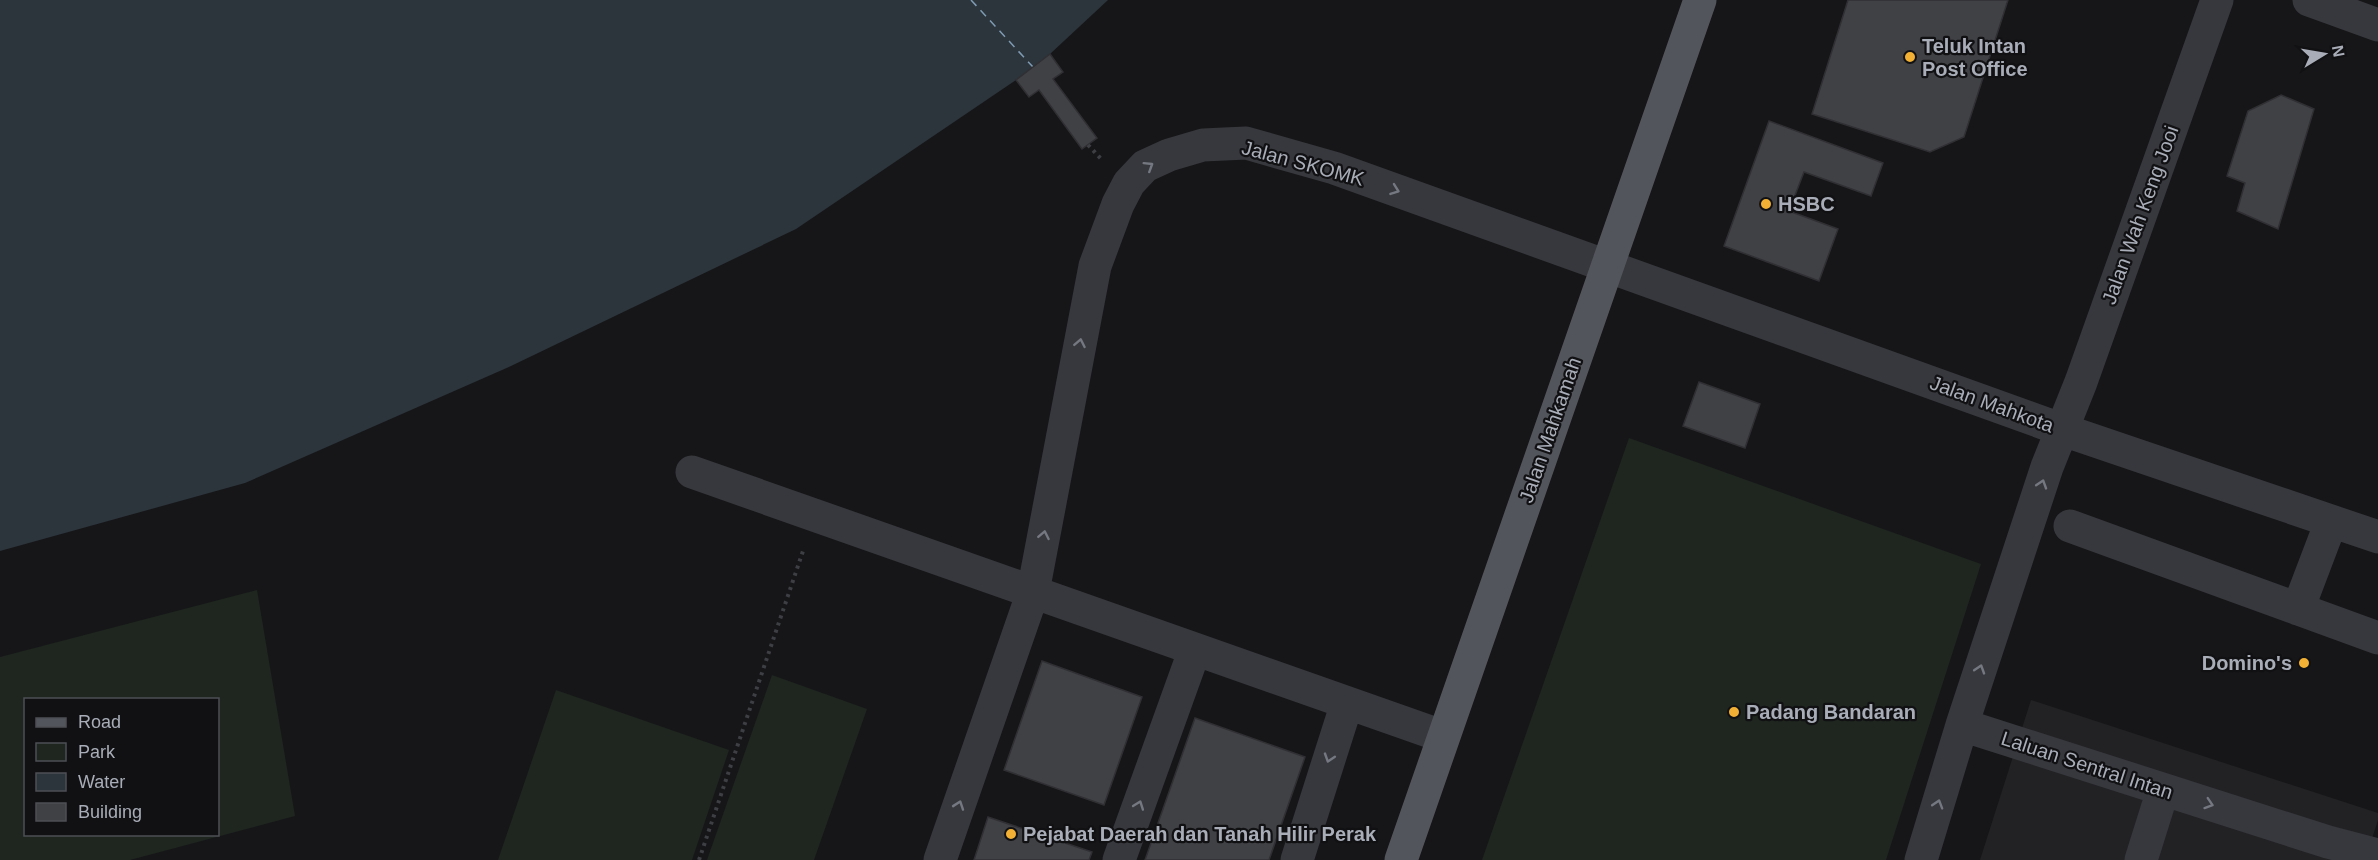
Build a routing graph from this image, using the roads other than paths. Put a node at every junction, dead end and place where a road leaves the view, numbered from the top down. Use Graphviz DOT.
graph roads {
  1 [pos="1700,0"];
  2 [pos="2217,0"];
  3 [pos="2309,0"];
  4 [pos="2378,25"];
  5 [pos="1608,267"];
  6 [pos="2062,430"];
  7 [pos="692,472"];
  8 [pos="2331,522"];
  9 [pos="2070,526"];
  10 [pos="2378,537"];
  11 [pos="1033,592"];
  12 [pos="2298,609"];
  13 [pos="2378,638"];
  14 [pos="1195,649"];
  15 [pos="1347,703"];
  16 [pos="1962,725"];
  17 [pos="1442,736"];
  18 [pos="2163,790"];
  19 [pos="2325,851"];
  20 [pos="2378,855"];
  21 [pos="940,860"];
  22 [pos="1119,860"];
  23 [pos="1297,860"];
  24 [pos="1401,860"];
  25 [pos="1921,860"];
  26 [pos="2141,860"];
  1 -- 5 [label="main road, Jalan Mahkamah"];
  2 -- 6 [label="street, Jalan Wah Keng Jooi"];
  3 -- 4 [label="street"];
  5 -- 6 [label="street, Jalan Mahkota"];
  11 -- 5 [label="street, Jalan SKOMK, one-way"];
  5 -- 17 [label="main road, Jalan Mahkamah"];
  6 -- 8 [label="street, Jalan Mahkota"];
  16 -- 6 [label="street, Jalan Wah Keng Jooi, one-way"];
  7 -- 11 [label="street"];
  8 -- 10 [label="street, Jalan Mahkota"];
  8 -- 12 [label="street"];
  9 -- 12 [label="street"];
  11 -- 14 [label="street"];
  21 -- 11 [label="street, Jalan SKOMK, one-way"];
  12 -- 13 [label="street"];
  14 -- 15 [label="street"];
  22 -- 14 [label="street, one-way"];
  15 -- 17 [label="street"];
  15 -- 23 [label="street, one-way"];
  16 -- 18 [label="street, Laluan Sentral Intan"];
  25 -- 16 [label="street, one-way"];
  17 -- 24 [label="main road, Jalan Mahkamah"];
  18 -- 19 [label="street, Laluan Sentral Intan, one-way"];
  18 -- 26 [label="street"];
  19 -- 20 [label="street, Laluan Sentral Intan"];
}
